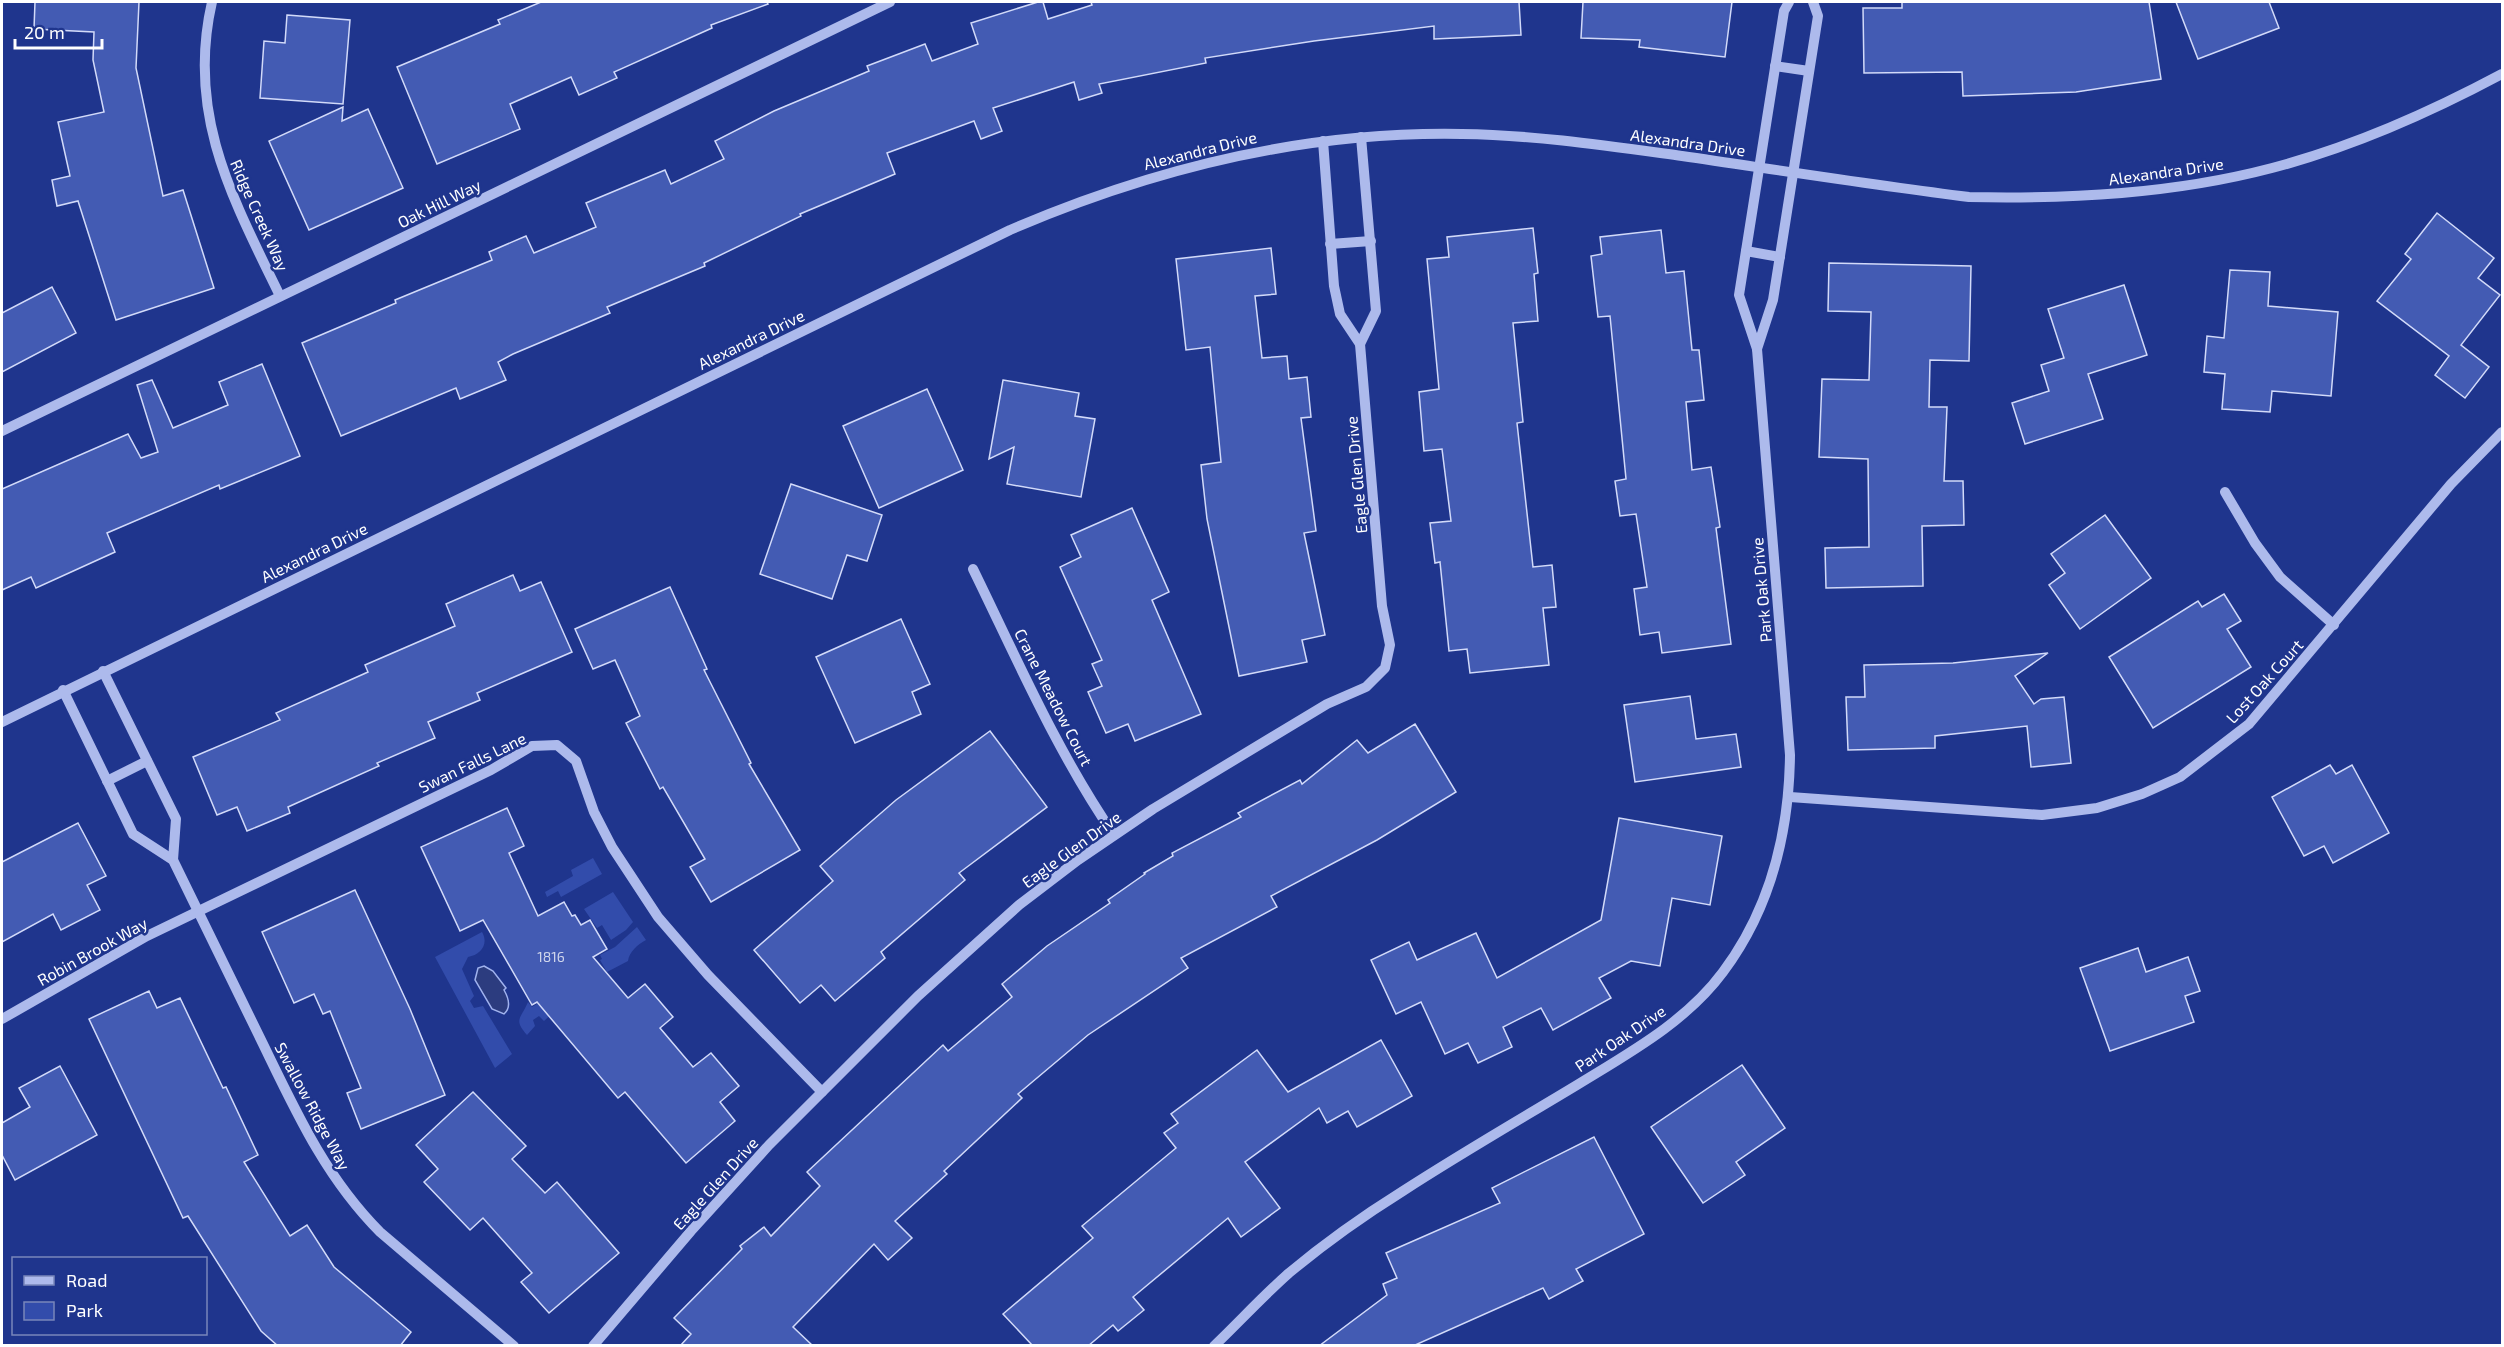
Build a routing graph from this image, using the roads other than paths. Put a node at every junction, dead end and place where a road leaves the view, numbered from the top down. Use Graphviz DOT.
graph roads {
  1 [pos="212,2"];
  2 [pos="890,2"];
  3 [pos="1789,2"];
  4 [pos="1813,2"];
  5 [pos="1775,66"];
  6 [pos="1809,71"];
  7 [pos="2502,74"];
  8 [pos="1361,137"];
  9 [pos="1323,141"];
  10 [pos="1759,168"];
  11 [pos="1793,172"];
  12 [pos="1371,241"];
  13 [pos="1330,244"];
  14 [pos="1746,252"];
  15 [pos="1780,257"];
  16 [pos="280,296"];
  17 [pos="1360,344"];
  18 [pos="1757,349"];
  19 [pos="2,431"];
  20 [pos="2502,432"];
  21 [pos="2225,492"];
  22 [pos="973,568"];
  23 [pos="2334,625"];
  24 [pos="103,671"];
  25 [pos="63,690"];
  26 [pos="2,722"];
  27 [pos="147,761"];
  28 [pos="107,781"];
  29 [pos="1790,797"];
  30 [pos="1114,834"];
  31 [pos="173,860"];
  32 [pos="198,911"];
  33 [pos="2,1019"];
  34 [pos="822,1092"];
  35 [pos="514,1346"];
  36 [pos="592,1346"];
  37 [pos="1214,1346"];
  1 -- 16 [label="street, Ridge Creek Way"];
  2 -- 16 [label="street, Oak Hill Way"];
  3 -- 5 [label="street"];
  4 -- 6 [label="street"];
  5 -- 6 [label="street"];
  5 -- 10 [label="street"];
  6 -- 11 [label="street"];
  7 -- 11 [label="street, Alexandra Drive"];
  8 -- 9 [label="street, Alexandra Drive"];
  8 -- 10 [label="street, Alexandra Drive"];
  8 -- 12 [label="street"];
  9 -- 13 [label="street, Eagle Glen Drive"];
  9 -- 24 [label="street, Alexandra Drive"];
  10 -- 11 [label="street, Alexandra Drive"];
  10 -- 14 [label="street, Park Oak Drive"];
  11 -- 15 [label="street, Park Oak Drive"];
  12 -- 13 [label="street"];
  12 -- 17 [label="street"];
  13 -- 17 [label="street, Eagle Glen Drive"];
  14 -- 15 [label="street"];
  14 -- 18 [label="street, Park Oak Drive"];
  15 -- 18 [label="street, Park Oak Drive"];
  16 -- 19 [label="street, Oak Hill Way"];
  17 -- 30 [label="street, Eagle Glen Drive"];
  18 -- 29 [label="street, Park Oak Drive"];
  20 -- 23 [label="street, Lost Oak Court"];
  21 -- 23 [label="street"];
  22 -- 30 [label="street, Crane Meadow Court"];
  23 -- 29 [label="street, Lost Oak Court"];
  24 -- 25 [label="street, Alexandra Drive"];
  24 -- 27 [label="street"];
  25 -- 26 [label="street, Alexandra Drive"];
  25 -- 28 [label="street"];
  27 -- 28 [label="street"];
  27 -- 31 [label="street"];
  28 -- 31 [label="street"];
  29 -- 37 [label="street, Park Oak Drive"];
  30 -- 34 [label="street, Eagle Glen Drive"];
  31 -- 32 [label="street, Swallow Ridge Way"];
  32 -- 33 [label="street, Robin Brook Way"];
  32 -- 34 [label="street, Swan Falls Lane"];
  32 -- 35 [label="street, Swallow Ridge Way"];
  34 -- 36 [label="street, Eagle Glen Drive"];
}
